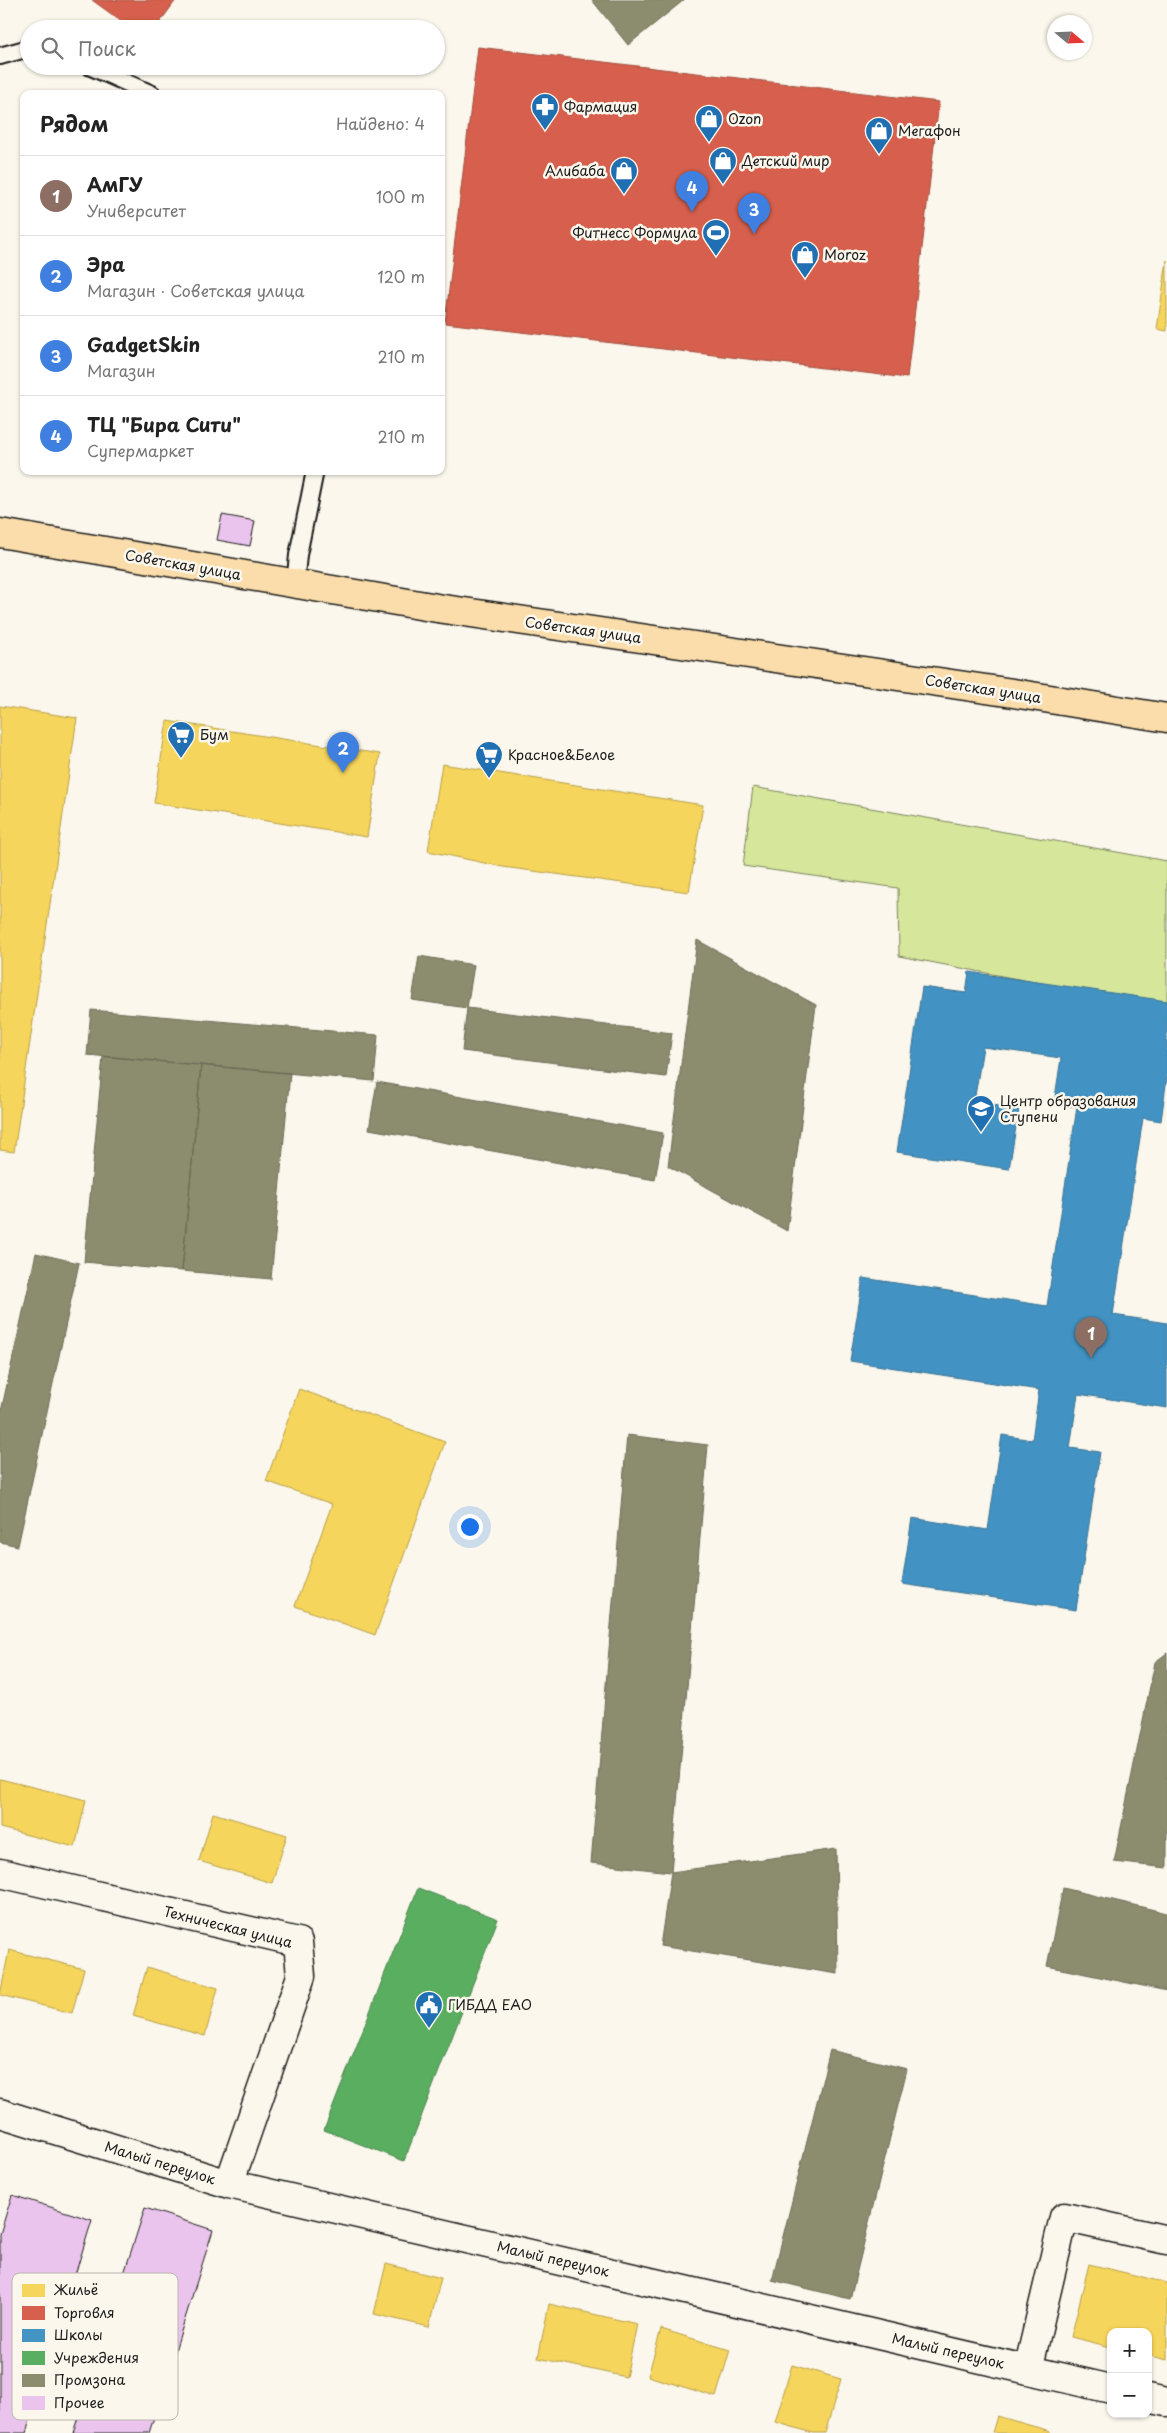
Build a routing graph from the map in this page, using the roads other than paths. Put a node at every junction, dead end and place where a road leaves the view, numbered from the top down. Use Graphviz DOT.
graph roads {
  1 [pos="20,50"];
  2 [pos="0,56"];
  3 [pos="109,75"];
  4 [pos="143,90"];
  5 [pos="314,475"];
  6 [pos="0,532"];
  7 [pos="295,585"];
  8 [pos="1167,718"];
  9 [pos="0,1873"];
  10 [pos="0,2113"];
  11 [pos="229,2184"];
  12 [pos="1167,2240"];
  13 [pos="1028,2370"];
  14 [pos="1107,2388"];
  15 [pos="1152,2399"];
  16 [pos="1167,2402"];
  1 -- 2 [label="lane"];
  3 -- 4 [label="lane"];
  5 -- 7 [label="lane"];
  6 -- 7 [label="main road, Советская улица"];
  7 -- 8 [label="main road, Советская улица"];
  9 -- 11 [label="street, Техническая улица"];
  10 -- 11 [label="street, Малый переулок"];
  11 -- 13 [label="street, Малый переулок"];
  12 -- 13 [label="street"];
  13 -- 14 [label="street, Малый переулок"];
  15 -- 16 [label="street"];
}
